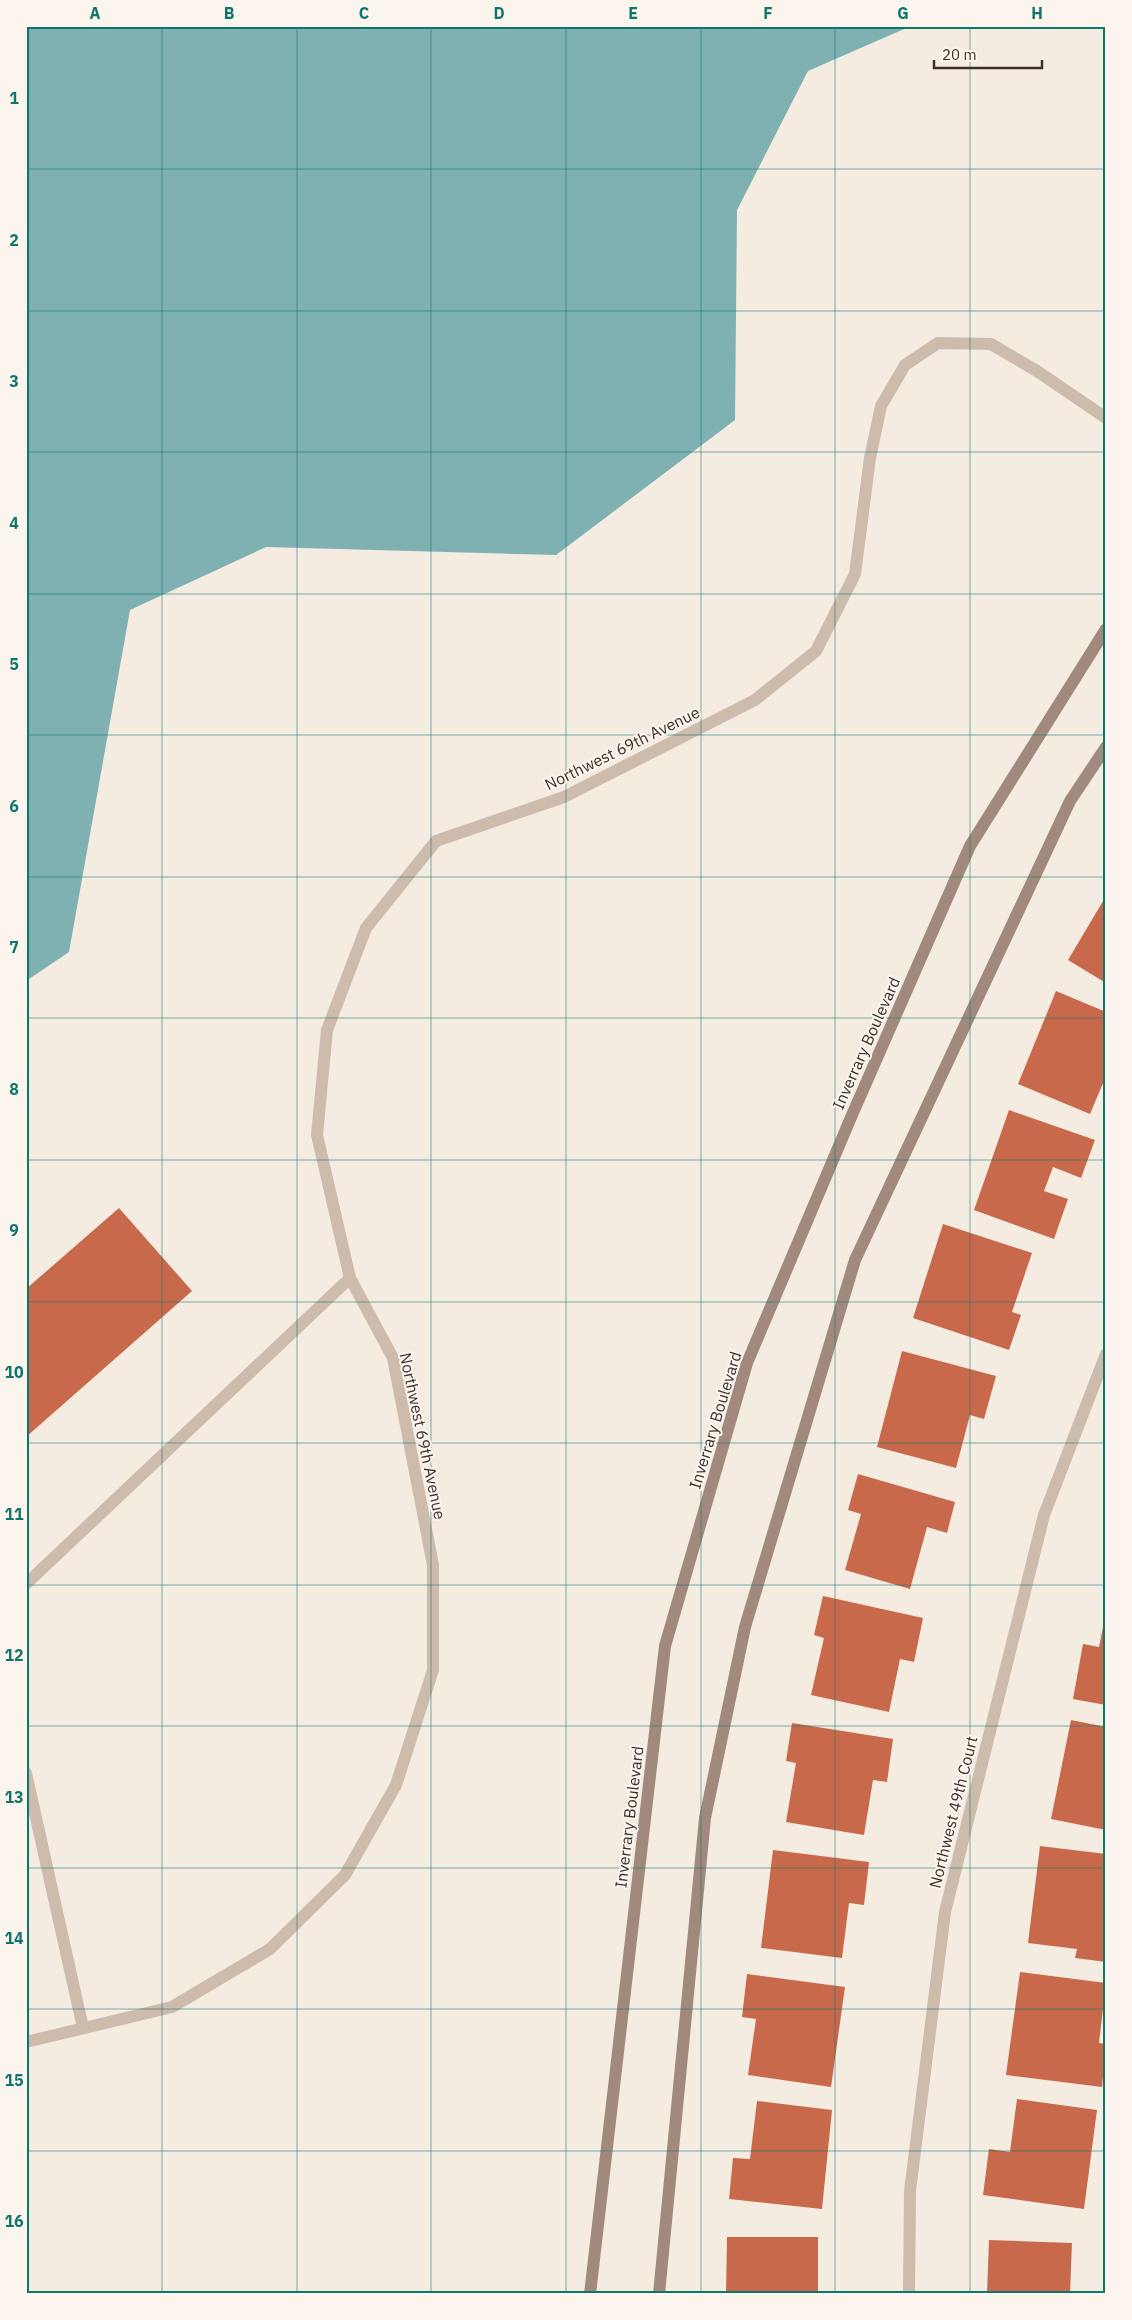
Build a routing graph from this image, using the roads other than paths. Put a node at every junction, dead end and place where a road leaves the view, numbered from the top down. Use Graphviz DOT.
graph roads {
  1 [pos="1106,418"];
  2 [pos="1106,629"];
  3 [pos="1106,747"];
  4 [pos="350,1278"];
  5 [pos="1106,1354"];
  6 [pos="26,1584"];
  7 [pos="26,1773"];
  8 [pos="83,2028"];
  9 [pos="26,2042"];
  10 [pos="590,2294"];
  11 [pos="659,2294"];
  12 [pos="909,2294"];
  1 -- 4 [label="street, Northwest 69th Avenue"];
  2 -- 10 [label="street, Inverrary Boulevard"];
  3 -- 11 [label="street"];
  4 -- 6 [label="street"];
  4 -- 8 [label="street, Northwest 69th Avenue"];
  5 -- 12 [label="street, Northwest 49th Court"];
  7 -- 8 [label="street"];
  8 -- 9 [label="street, Northwest 69th Avenue"];
}
